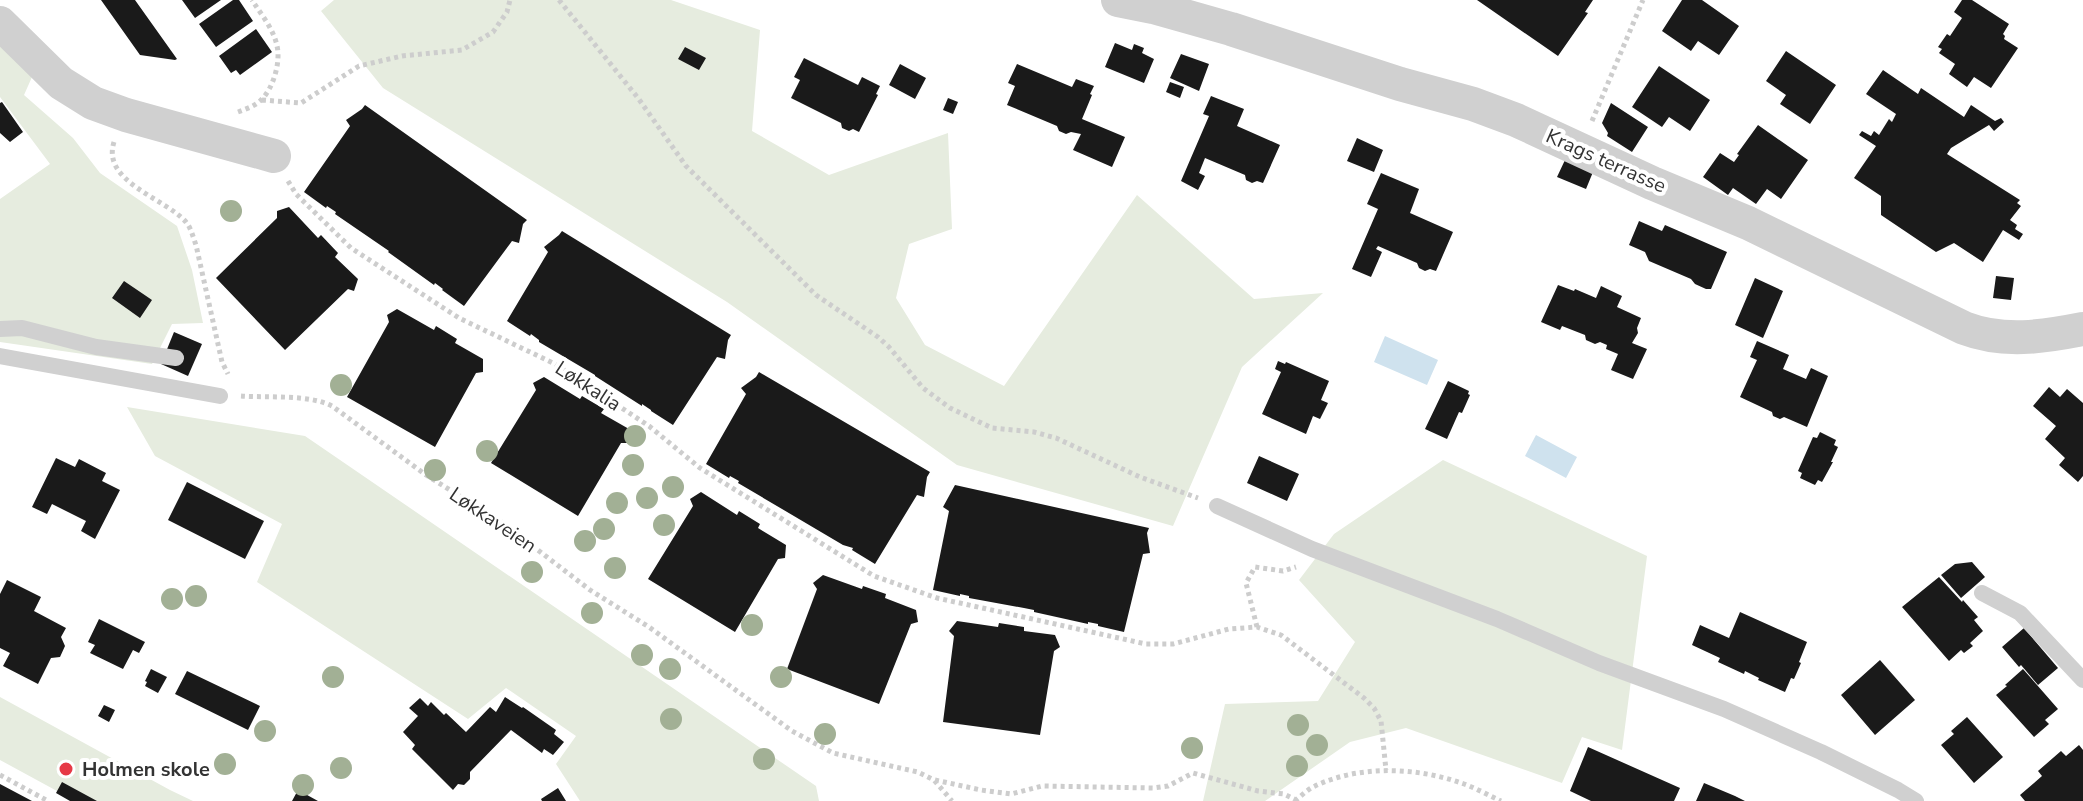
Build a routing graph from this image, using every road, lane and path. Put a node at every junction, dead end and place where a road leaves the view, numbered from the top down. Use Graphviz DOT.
graph roads {
  1 [pos="252,0"];
  2 [pos="510,0"];
  3 [pos="559,0"];
  4 [pos="1118,0"];
  5 [pos="1643,0"];
  6 [pos="0,23"];
  7 [pos="126,115"];
  8 [pos="1581,151"];
  9 [pos="274,156"];
  10 [pos="0,329"];
  11 [pos="2083,329"];
  12 [pos="0,356"];
  13 [pos="176,358"];
  14 [pos="220,396"];
  15 [pos="1217,506"];
  16 [pos="1312,549"];
  17 [pos="1982,593"];
  18 [pos="1257,627"];
  19 [pos="2083,680"];
  20 [pos="1386,770"];
  21 [pos="0,775"];
  22 [pos="934,780"];
  23 [pos="48,801"];
  24 [pos="952,801"];
  25 [pos="1296,801"];
  26 [pos="1501,801"];
  27 [pos="1916,801"];
  1 -- 2 [label="path"];
  3 -- 15 [label="path"];
  4 -- 8 [label="street, Krags terrasse"];
  5 -- 8 [label="path"];
  6 -- 7 [label="street"];
  7 -- 9 [label="street"];
  7 -- 22 [label="path, Løkkaveien"];
  8 -- 11 [label="street, Krags terrasse"];
  9 -- 18 [label="path, Løkkalia"];
  10 -- 13 [label="lane"];
  12 -- 14 [label="lane"];
  15 -- 16 [label="lane"];
  16 -- 18 [label="path"];
  16 -- 27 [label="lane"];
  17 -- 19 [label="lane"];
  18 -- 20 [label="path"];
  20 -- 25 [label="path"];
  20 -- 26 [label="path"];
  21 -- 23 [label="path"];
  22 -- 24 [label="path"];
  22 -- 25 [label="path, Løkkaveien"];
}
